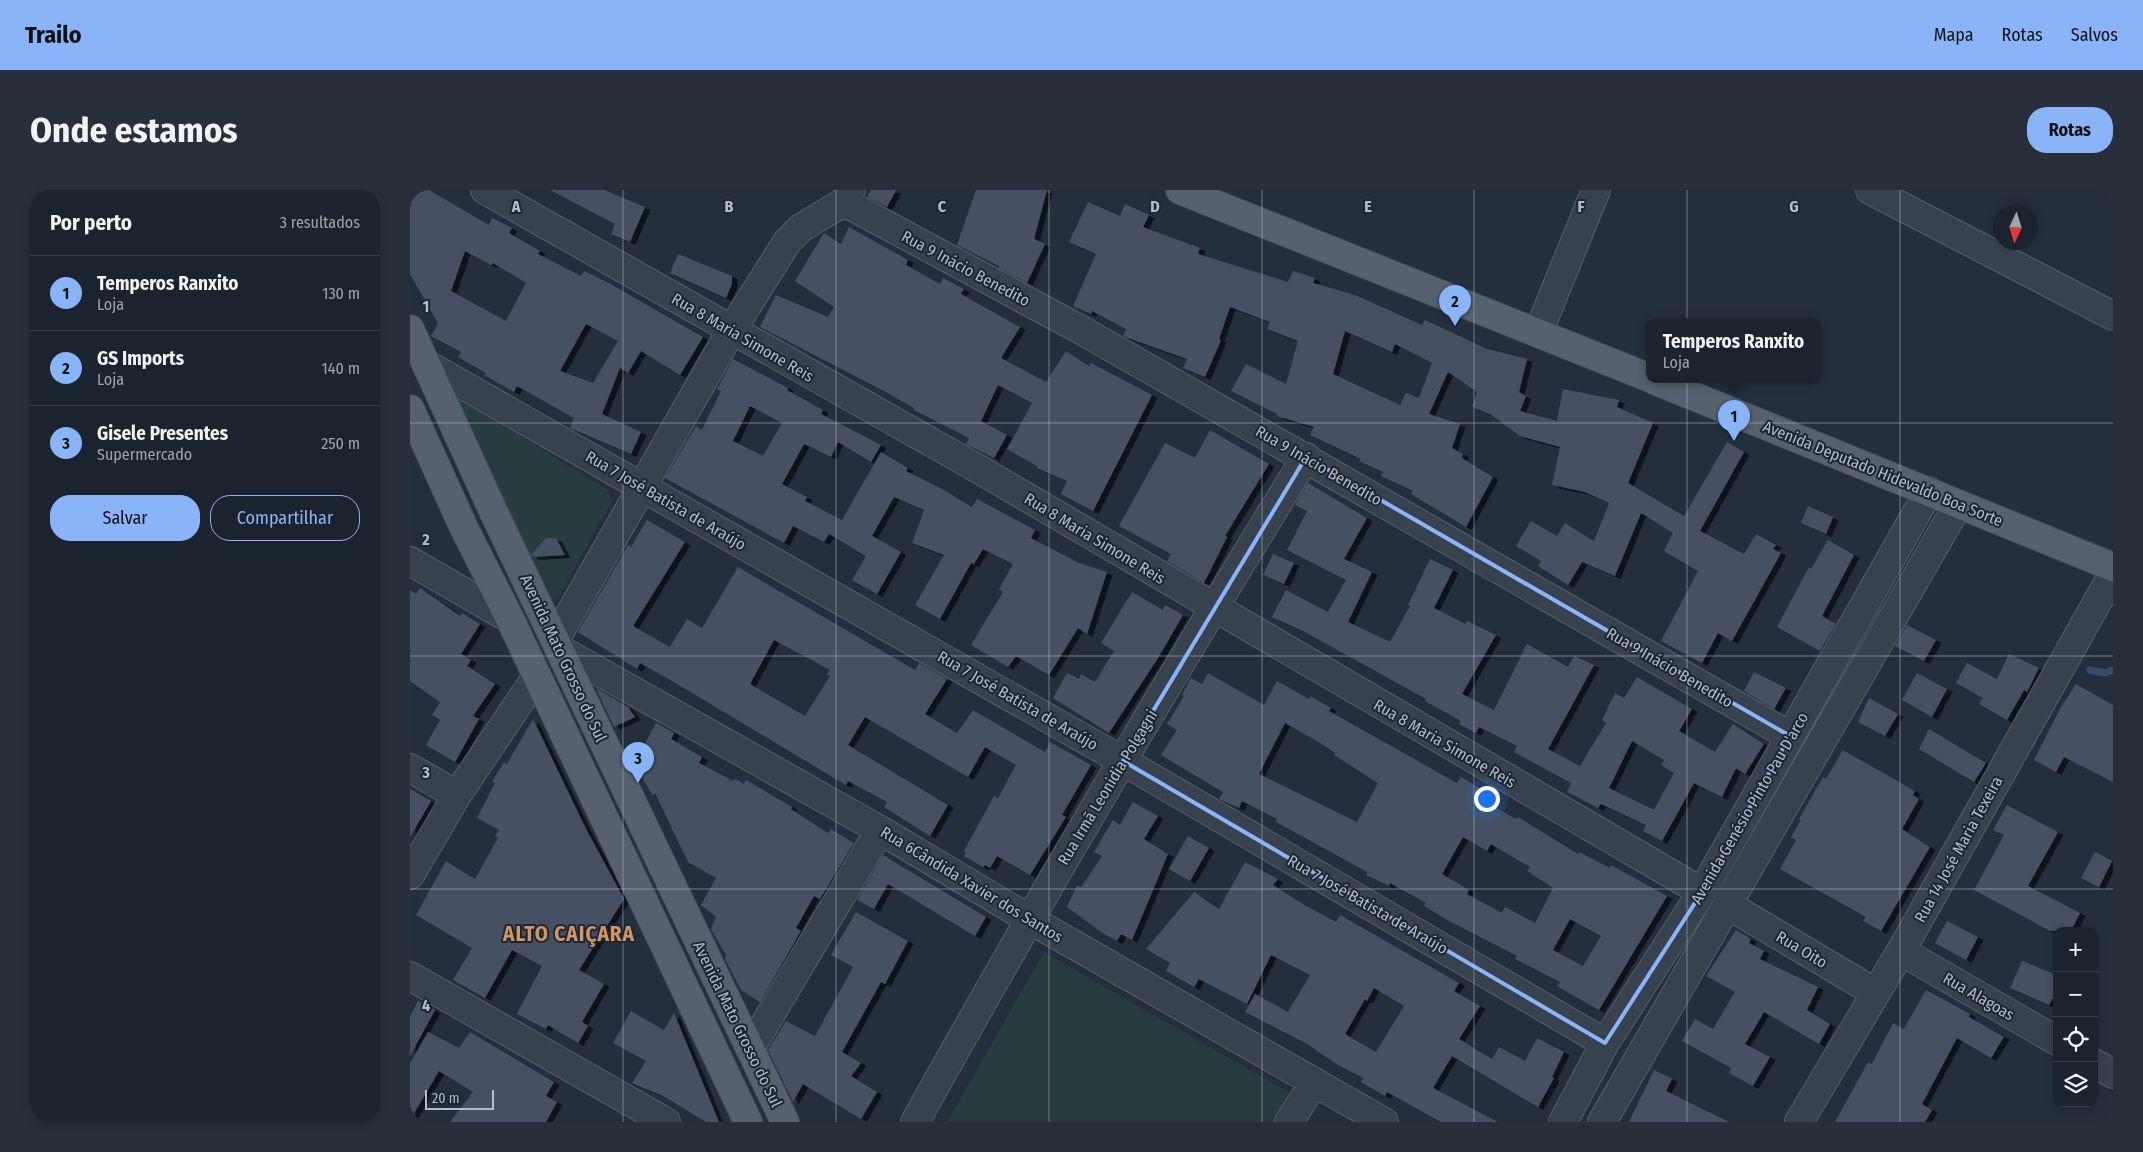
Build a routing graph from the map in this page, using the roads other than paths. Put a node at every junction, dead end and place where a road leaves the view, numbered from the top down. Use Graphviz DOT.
graph roads {
  1 [pos="485,190"];
  2 [pos="1180,190"];
  3 [pos="1596,190"];
  4 [pos="1870,190"];
  5 [pos="848,196"];
  6 [pos="2113,316"];
  7 [pos="410,328"];
  8 [pos="731,331"];
  9 [pos="1538,333"];
  10 [pos="426,364"];
  11 [pos="1646,377"];
  12 [pos="1662,383"];
  13 [pos="410,409"];
  14 [pos="1306,457"];
  15 [pos="644,488"];
  16 [pos="1929,491"];
  17 [pos="1958,504"];
  18 [pos="495,515"];
  19 [pos="464,528"];
  20 [pos="410,561"];
  21 [pos="2113,567"];
  22 [pos="2113,574"];
  23 [pos="1213,608"];
  24 [pos="510,619"];
  25 [pos="557,644"];
  26 [pos="537,676"];
  27 [pos="1790,736"];
  28 [pos="1123,760"];
  29 [pos="410,768"];
  30 [pos="457,795"];
  31 [pos="880,830"];
  32 [pos="410,875"];
  33 [pos="1702,892"];
  34 [pos="1728,905"];
  35 [pos="1029,919"];
  36 [pos="1901,951"];
  37 [pos="410,976"];
  38 [pos="1876,994"];
  39 [pos="2053,1040"];
  40 [pos="1606,1043"];
  41 [pos="750,1049"];
  42 [pos="2098,1065"];
  43 [pos="2113,1074"];
  44 [pos="1314,1083"];
  45 [pos="666,1122"];
  46 [pos="748,1122"];
  47 [pos="785,1122"];
  48 [pos="915,1122"];
  49 [pos="1289,1122"];
  50 [pos="1384,1122"];
  51 [pos="1563,1122"];
  52 [pos="1602,1122"];
  53 [pos="1799,1122"];
  1 -- 8 [label="street, Rua 8 Maria Simone Reis"];
  2 -- 9 [label="main road, Avenida Deputado Hidevaldo Boa Sorte"];
  3 -- 9 [label="street"];
  4 -- 6 [label="street"];
  5 -- 8 [label="street"];
  5 -- 14 [label="street, Rua 9 Inácio Benedito"];
  7 -- 10 [label="main road, Avenida Mato Grosso do Sul"];
  8 -- 15 [label="street"];
  8 -- 23 [label="street, Rua 8 Maria Simone Reis"];
  9 -- 11 [label="main road, Avenida Deputado Hidevaldo Boa Sorte"];
  10 -- 15 [label="street, Rua 7 José Batista de Araújo"];
  10 -- 18 [label="main road, Avenida Mato Grosso do Sul"];
  12 -- 16 [label="main road, Avenida Deputado Hidevaldo Boa Sorte"];
  13 -- 19 [label="main road, Avenida Mato Grosso do Sul"];
  14 -- 23 [label="street, Rua Irmã Leonidia Polgagni"];
  14 -- 27 [label="street, Rua 9 Inácio Benedito"];
  15 -- 25 [label="street"];
  15 -- 28 [label="street, Rua 7 José Batista de Araújo"];
  16 -- 17 [label="main road, Avenida Deputado Hidevaldo Boa Sorte"];
  16 -- 27 [label="street, Avenida Genésio Pinto Pau D'arco"];
  17 -- 21 [label="main road, Avenida Deputado Hidevaldo Boa Sorte"];
  17 -- 34 [label="street, Avenida Genésio Pinto Pau D'arco"];
  18 -- 19 [label="main road"];
  18 -- 25 [label="main road, Avenida Mato Grosso do Sul"];
  19 -- 24 [label="main road, Avenida Mato Grosso do Sul"];
  20 -- 24 [label="street"];
  22 -- 36 [label="street, Rua 14 José Maria Texeira"];
  23 -- 28 [label="street, Rua Irmã Leonidia Polgagni"];
  23 -- 33 [label="street, Rua 8 Maria Simone Reis"];
  24 -- 26 [label="main road, Avenida Mato Grosso do Sul"];
  25 -- 31 [label="street, Rua 6Cândida Xavier dos Santos"];
  25 -- 41 [label="main road, Avenida Mato Grosso do Sul"];
  26 -- 30 [label="street"];
  26 -- 46 [label="main road, Avenida Mato Grosso do Sul"];
  27 -- 33 [label="street, Avenida Genésio Pinto Pau D'arco"];
  28 -- 35 [label="street, Rua Irmã Leonidia Polgagni"];
  28 -- 40 [label="street, Rua 7 José Batista de Araújo"];
  29 -- 30 [label="street"];
  30 -- 32 [label="street"];
  31 -- 35 [label="street, Rua 6Cândida Xavier dos Santos"];
  31 -- 41 [label="street"];
  33 -- 40 [label="street, Avenida Genésio Pinto Pau D'arco"];
  34 -- 38 [label="street, Rua Oito"];
  34 -- 52 [label="street, Avenida Genésio Pinto Pau D'arco"];
  35 -- 44 [label="street, Rua 6Cândida Xavier dos Santos"];
  35 -- 48 [label="street, Rua Irmã Leonidia Polgagni"];
  36 -- 38 [label="street, Rua 14 José Maria Texeira"];
  36 -- 39 [label="street, Rua Alagoas"];
  37 -- 45 [label="street"];
  38 -- 53 [label="street, Rua 14 José Maria Texeira"];
  40 -- 51 [label="street, Avenida Genésio Pinto Pau D'arco"];
  41 -- 47 [label="main road, Avenida Mato Grosso do Sul"];
  42 -- 43 [label="street"];
  44 -- 49 [label="street"];
  44 -- 50 [label="street, Rua 6Cândida Xavier dos Santos"];
}
